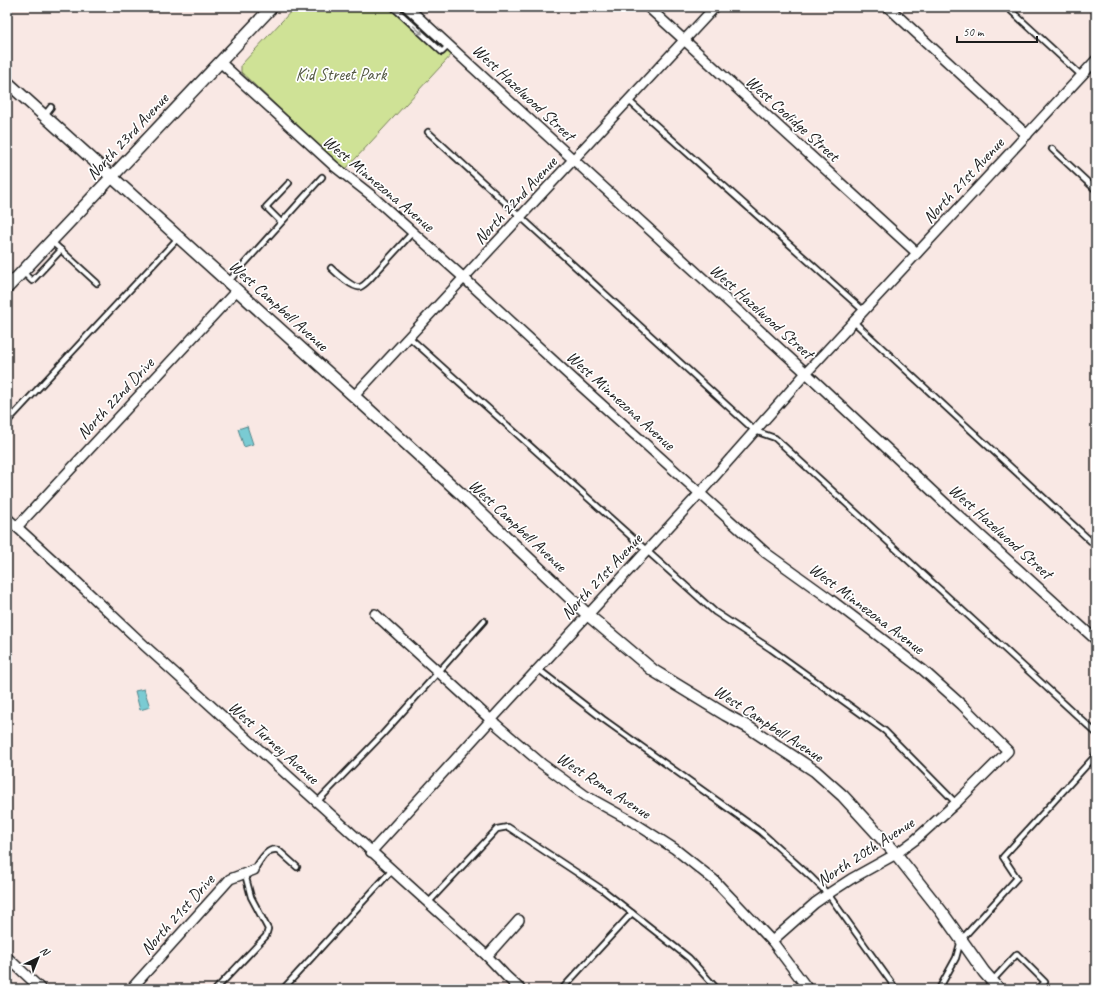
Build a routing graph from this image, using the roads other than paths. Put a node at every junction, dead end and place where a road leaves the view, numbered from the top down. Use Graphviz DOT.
graph roads {
  1 [pos="272,7"];
  2 [pos="393,7"];
  3 [pos="407,7"];
  4 [pos="648,7"];
  5 [pos="715,7"];
  6 [pos="888,7"];
  7 [pos="1007,7"];
  8 [pos="684,40"];
  9 [pos="446,49"];
  10 [pos="1096,60"];
  11 [pos="220,62"];
  12 [pos="1082,76"];
  13 [pos="7,82"];
  14 [pos="628,100"];
  15 [pos="51,107"];
  16 [pos="44,116"];
  17 [pos="428,132"];
  18 [pos="1027,135"];
  19 [pos="1052,149"];
  20 [pos="573,160"];
  21 [pos="111,177"];
  22 [pos="322,177"];
  23 [pos="289,183"];
  24 [pos="1096,190"];
  25 [pos="520,217"];
  26 [pos="282,222"];
  27 [pos="413,232"];
  28 [pos="179,237"];
  29 [pos="51,241"];
  30 [pos="61,250"];
  31 [pos="917,253"];
  32 [pos="331,268"];
  33 [pos="23,271"];
  34 [pos="464,278"];
  35 [pos="228,282"];
  36 [pos="97,283"];
  37 [pos="7,288"];
  38 [pos="237,290"];
  39 [pos="864,311"];
  40 [pos="854,322"];
  41 [pos="409,337"];
  42 [pos="806,373"];
  43 [pos="354,396"];
  44 [pos="7,422"];
  45 [pos="755,431"];
  46 [pos="700,493"];
  47 [pos="7,518"];
  48 [pos="17,527"];
  49 [pos="1096,546"];
  50 [pos="647,550"];
  51 [pos="375,614"];
  52 [pos="588,615"];
  53 [pos="484,621"];
  54 [pos="1096,640"];
  55 [pos="538,669"];
  56 [pos="439,672"];
  57 [pos="491,720"];
  58 [pos="1096,733"];
  59 [pos="1008,751"];
  60 [pos="1096,755"];
  61 [pos="317,802"];
  62 [pos="956,803"];
  63 [pos="371,852"];
  64 [pos="896,854"];
  65 [pos="298,867"];
  66 [pos="254,870"];
  67 [pos="392,870"];
  68 [pos="245,874"];
  69 [pos="828,894"];
  70 [pos="428,903"];
  71 [pos="632,913"];
  72 [pos="519,920"];
  73 [pos="961,940"];
  74 [pos="772,941"];
  75 [pos="487,956"];
  76 [pos="7,957"];
  77 [pos="995,985"];
  78 [pos="514,987"];
  79 [pos="41,989"];
  80 [pos="130,989"];
  81 [pos="216,989"];
  82 [pos="283,989"];
  83 [pos="562,989"];
  84 [pos="717,989"];
  85 [pos="808,989"];
  86 [pos="896,989"];
  87 [pos="939,989"];
  88 [pos="1038,989"];
  1 -- 11 [label="street, North 23rd Avenue"];
  2 -- 9 [label="lane, one-way"];
  3 -- 9 [label="street, West Hazelwood Street"];
  4 -- 8 [label="street, West Coolidge Street"];
  5 -- 8 [label="street, North 22nd Avenue"];
  6 -- 18 [label="street"];
  7 -- 12 [label="lane"];
  8 -- 14 [label="street, North 22nd Avenue"];
  8 -- 31 [label="street, West Coolidge Street"];
  9 -- 20 [label="street, West Hazelwood Street"];
  10 -- 12 [label="street, North 21st Avenue"];
  11 -- 21 [label="street, North 23rd Avenue"];
  11 -- 27 [label="street, West Minnezona Avenue"];
  12 -- 18 [label="street, North 21st Avenue"];
  13 -- 16 [label="street, West Campbell Avenue"];
  14 -- 20 [label="street, North 22nd Avenue"];
  14 -- 39 [label="lane"];
  15 -- 16 [label="lane"];
  16 -- 21 [label="street, West Campbell Avenue"];
  17 -- 25 [label="lane"];
  18 -- 31 [label="street, North 21st Avenue"];
  19 -- 24 [label="lane"];
  20 -- 25 [label="street, North 22nd Avenue"];
  20 -- 42 [label="street, West Hazelwood Street"];
  21 -- 28 [label="street, West Campbell Avenue"];
  21 -- 29 [label="street, North 23rd Avenue"];
  22 -- 26 [label="lane"];
  23 -- 26 [label="lane"];
  25 -- 34 [label="street, North 22nd Avenue"];
  25 -- 45 [label="lane"];
  26 -- 35 [label="lane"];
  27 -- 32 [label="lane"];
  27 -- 34 [label="street, West Minnezona Avenue"];
  28 -- 35 [label="street, West Campbell Avenue"];
  28 -- 44 [label="lane"];
  29 -- 30 [label="lane"];
  29 -- 33 [label="street, North 23rd Avenue"];
  30 -- 33 [label="lane"];
  30 -- 36 [label="lane"];
  31 -- 39 [label="street, North 21st Avenue"];
  33 -- 37 [label="street, North 23rd Avenue"];
  34 -- 41 [label="street, North 22nd Avenue"];
  34 -- 46 [label="street, West Minnezona Avenue"];
  35 -- 38 [label="street, West Campbell Avenue"];
  38 -- 43 [label="street, West Campbell Avenue"];
  38 -- 48 [label="street, North 22nd Drive"];
  39 -- 40 [label="street, North 21st Avenue"];
  40 -- 42 [label="street, North 21st Avenue"];
  40 -- 49 [label="lane"];
  41 -- 43 [label="street, North 22nd Avenue"];
  41 -- 50 [label="lane"];
  42 -- 45 [label="street, North 21st Avenue"];
  42 -- 54 [label="street, West Hazelwood Street"];
  43 -- 52 [label="street, West Campbell Avenue"];
  45 -- 46 [label="street, North 21st Avenue"];
  45 -- 58 [label="lane"];
  46 -- 50 [label="street, North 21st Avenue"];
  46 -- 59 [label="street, West Minnezona Avenue"];
  47 -- 48 [label="street, West Turney Avenue"];
  48 -- 61 [label="street, West Turney Avenue"];
  50 -- 52 [label="street, North 21st Avenue"];
  50 -- 62 [label="lane"];
  51 -- 56 [label="street, West Roma Avenue"];
  52 -- 55 [label="street, North 21st Avenue"];
  52 -- 64 [label="street, West Campbell Avenue"];
  53 -- 56 [label="lane"];
  55 -- 57 [label="street, North 21st Avenue"];
  55 -- 69 [label="lane"];
  56 -- 57 [label="street, West Roma Avenue"];
  56 -- 61 [label="lane"];
  57 -- 63 [label="street, North 21st Avenue"];
  57 -- 74 [label="street, West Roma Avenue"];
  59 -- 62 [label="street, North 20th Avenue"];
  60 -- 73 [label="lane"];
  61 -- 63 [label="street, West Turney Avenue"];
  62 -- 64 [label="street, North 20th Avenue"];
  63 -- 67 [label="street, West Turney Avenue"];
  64 -- 69 [label="street, North 20th Avenue"];
  64 -- 73 [label="street, West Campbell Avenue"];
  65 -- 66 [label="lane"];
  66 -- 68 [label="street, North 21st Drive"];
  67 -- 70 [label="street, West Turney Avenue"];
  67 -- 82 [label="lane"];
  68 -- 80 [label="street, North 21st Drive"];
  68 -- 81 [label="lane"];
  69 -- 74 [label="street, North 20th Avenue"];
  69 -- 86 [label="lane"];
  70 -- 71 [label="lane"];
  70 -- 75 [label="street, West Turney Avenue"];
  71 -- 83 [label="lane"];
  71 -- 84 [label="lane"];
  72 -- 75 [label="street"];
  73 -- 77 [label="street, West Campbell Avenue"];
  73 -- 87 [label="lane"];
  74 -- 85 [label="street, West Roma Avenue"];
  75 -- 78 [label="street, West Turney Avenue"];
  76 -- 79 [label="street"];
  77 -- 88 [label="lane"];
}
